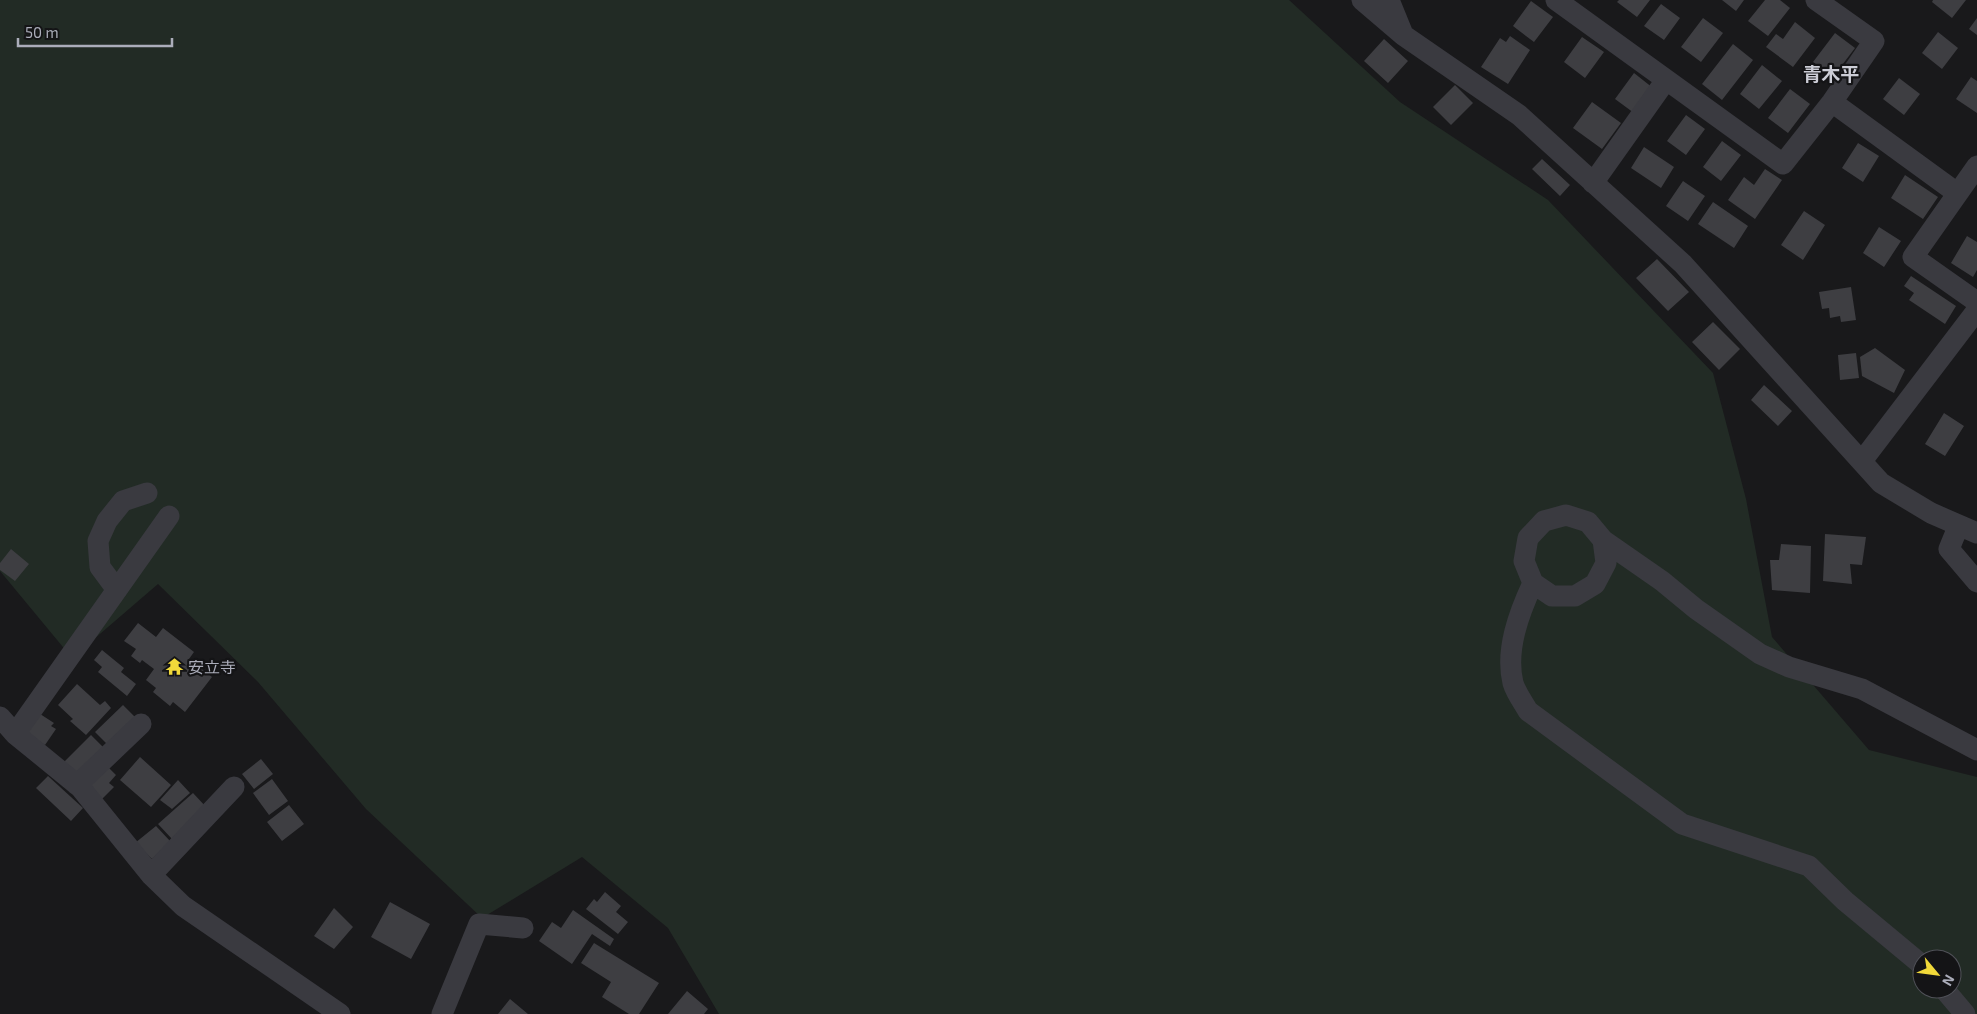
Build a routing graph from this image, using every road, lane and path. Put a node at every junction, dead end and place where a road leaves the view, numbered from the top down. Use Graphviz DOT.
graph roads {
  1 [pos="1362,0"];
  2 [pos="1389,0"];
  3 [pos="1556,0"];
  4 [pos="1816,0"];
  5 [pos="1403,34"];
  6 [pos="1666,80"];
  7 [pos="1832,102"];
  8 [pos="1977,166"];
  9 [pos="1594,183"];
  10 [pos="1956,193"];
  11 [pos="1977,302"];
  12 [pos="1977,310"];
  13 [pos="1862,461"];
  14 [pos="147,492"];
  15 [pos="169,516"];
  16 [pos="1967,530"];
  17 [pos="1603,540"];
  18 [pos="1533,582"];
  19 [pos="1977,582"];
  20 [pos="117,590"];
  21 [pos="0,717"];
  22 [pos="141,724"];
  23 [pos="15,734"];
  24 [pos="1977,750"];
  25 [pos="77,785"];
  26 [pos="234,787"];
  27 [pos="151,875"];
  28 [pos="523,928"];
  29 [pos="1912,957"];
  30 [pos="1952,999"];
  31 [pos="340,1014"];
  32 [pos="442,1014"];
  33 [pos="1965,1014"];
  1 -- 5 [label="street"];
  2 -- 5 [label="street"];
  3 -- 6 [label="street"];
  4 -- 7 [label="street"];
  5 -- 9 [label="street"];
  6 -- 7 [label="street"];
  6 -- 9 [label="street"];
  7 -- 10 [label="street"];
  8 -- 10 [label="street"];
  9 -- 13 [label="street"];
  10 -- 11 [label="street"];
  12 -- 13 [label="street"];
  13 -- 16 [label="street"];
  14 -- 20 [label="street"];
  15 -- 20 [label="street"];
  16 -- 19 [label="street"];
  17 -- 18 [label="street"];
  17 -- 18 [label="street"];
  17 -- 24 [label="street"];
  18 -- 29 [label="street"];
  20 -- 23 [label="street"];
  21 -- 23 [label="street"];
  22 -- 25 [label="street"];
  23 -- 25 [label="street"];
  25 -- 27 [label="street"];
  26 -- 27 [label="street"];
  27 -- 31 [label="street"];
  28 -- 32 [label="street"];
  30 -- 33 [label="street"];
}
